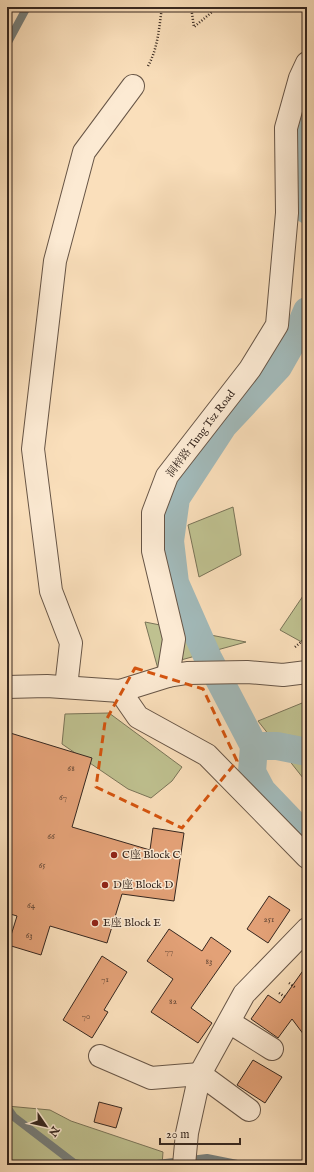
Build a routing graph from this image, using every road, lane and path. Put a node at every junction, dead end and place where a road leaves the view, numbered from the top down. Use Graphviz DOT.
graph roads {
  1 [pos="162,7"];
  2 [pos="192,7"];
  3 [pos="218,7"];
  4 [pos="307,64"];
  5 [pos="133,86"];
  6 [pos="307,672"];
  7 [pos="177,674"];
  8 [pos="7,687"];
  9 [pos="66,687"];
  10 [pos="120,691"];
  11 [pos="307,857"];
  12 [pos="307,929"];
  13 [pos="228,1024"];
  14 [pos="272,1049"];
  15 [pos="100,1056"];
  16 [pos="200,1074"];
  17 [pos="249,1110"];
  18 [pos="184,1165"];
  1 -- 5 [label="path"];
  2 -- 3 [label="path"];
  4 -- 7 [label="street, 洞梓路 Tung Tsz Road"];
  5 -- 9 [label="street"];
  6 -- 7 [label="street"];
  7 -- 10 [label="street"];
  8 -- 9 [label="street"];
  9 -- 10 [label="street"];
  10 -- 11 [label="street"];
  12 -- 13 [label="street"];
  13 -- 14 [label="street"];
  13 -- 16 [label="street"];
  15 -- 16 [label="street"];
  16 -- 17 [label="street"];
  16 -- 18 [label="street"];
}
